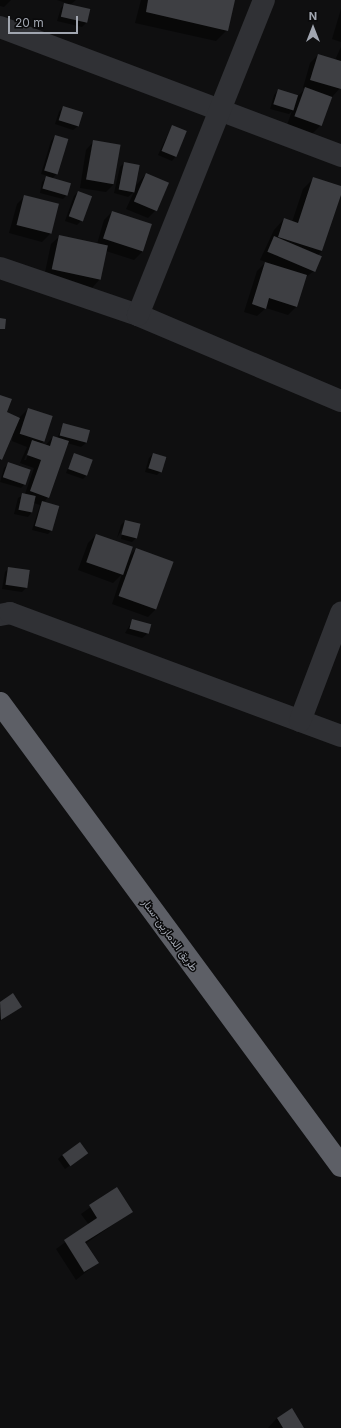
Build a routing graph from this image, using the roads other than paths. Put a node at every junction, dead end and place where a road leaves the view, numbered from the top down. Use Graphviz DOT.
graph roads {
  1 [pos="264,0"];
  2 [pos="0,27"];
  3 [pos="221,111"];
  4 [pos="341,156"];
  5 [pos="0,268"];
  6 [pos="138,315"];
  7 [pos="341,401"];
  8 [pos="341,613"];
  9 [pos="0,614"];
  10 [pos="0,703"];
  11 [pos="300,721"];
  12 [pos="341,736"];
  13 [pos="341,1166"];
  1 -- 3 [label="street"];
  2 -- 3 [label="street"];
  3 -- 4 [label="street"];
  3 -- 6 [label="street"];
  5 -- 6 [label="street"];
  6 -- 7 [label="street"];
  8 -- 11 [label="street"];
  9 -- 11 [label="street"];
  10 -- 13 [label="highway, طريق الدمازين-سنار"];
  11 -- 12 [label="street"];
}
